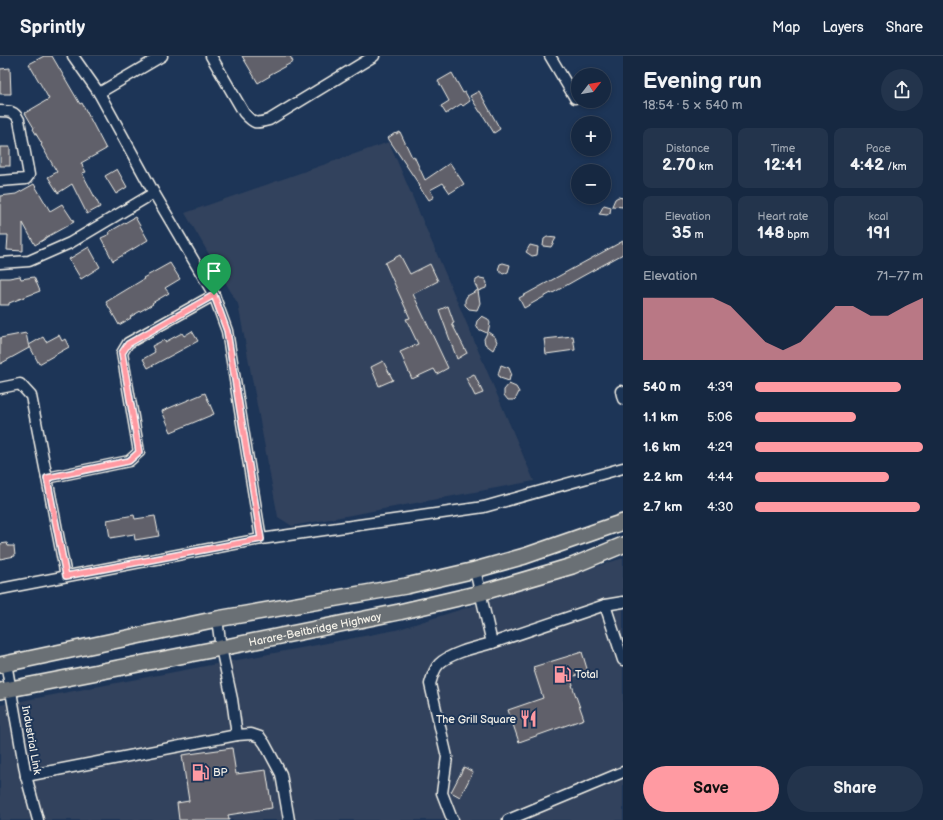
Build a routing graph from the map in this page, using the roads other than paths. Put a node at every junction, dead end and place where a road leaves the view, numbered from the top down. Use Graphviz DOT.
graph roads {
  1 [pos="73,56"];
  2 [pos="162,56"];
  3 [pos="211,56"];
  4 [pos="374,56"];
  5 [pos="550,56"];
  6 [pos="571,91"];
  7 [pos="99,93"];
  8 [pos="0,110"];
  9 [pos="0,181"];
  10 [pos="154,194"];
  11 [pos="0,263"];
  12 [pos="214,295"];
  13 [pos="0,388"];
  14 [pos="623,468"];
  15 [pos="47,478"];
  16 [pos="623,522"];
  17 [pos="261,539"];
  18 [pos="623,545"];
  19 [pos="475,570"];
  20 [pos="66,576"];
  21 [pos="0,589"];
  22 [pos="480,593"];
  23 [pos="623,602"];
  24 [pos="604,605"];
  25 [pos="217,619"];
  26 [pos="492,643"];
  27 [pos="221,648"];
  28 [pos="623,660"];
  29 [pos="3,664"];
  30 [pos="6,690"];
  31 [pos="237,735"];
  32 [pos="623,772"];
  33 [pos="26,776"];
  34 [pos="38,820"];
  35 [pos="289,820"];
  36 [pos="453,820"];
  37 [pos="508,820"];
  1 -- 7 [label="street"];
  2 -- 7 [label="street"];
  3 -- 4 [label="street"];
  5 -- 6 [label="street"];
  7 -- 10 [label="street"];
  8 -- 9 [label="street"];
  10 -- 11 [label="street"];
  10 -- 12 [label="street"];
  12 -- 15 [label="street"];
  12 -- 17 [label="street"];
  13 -- 15 [label="street"];
  14 -- 17 [label="street"];
  15 -- 20 [label="street"];
  16 -- 19 [label="highway"];
  17 -- 20 [label="street"];
  18 -- 22 [label="highway, Harare-Beitbridge Highway"];
  19 -- 22 [label="street"];
  19 -- 25 [label="highway"];
  20 -- 21 [label="street"];
  22 -- 26 [label="street"];
  22 -- 27 [label="highway, Harare-Beitbridge Highway"];
  23 -- 24 [label="street"];
  24 -- 26 [label="street"];
  24 -- 28 [label="street"];
  25 -- 27 [label="street"];
  25 -- 29 [label="highway"];
  26 -- 36 [label="street"];
  27 -- 30 [label="highway, Harare-Beitbridge Highway"];
  27 -- 31 [label="street"];
  29 -- 30 [label="street, Industrial Link"];
  30 -- 33 [label="street, Industrial Link"];
  31 -- 33 [label="street"];
  31 -- 35 [label="street"];
  32 -- 37 [label="street"];
  33 -- 34 [label="street, Industrial Link"];
}
